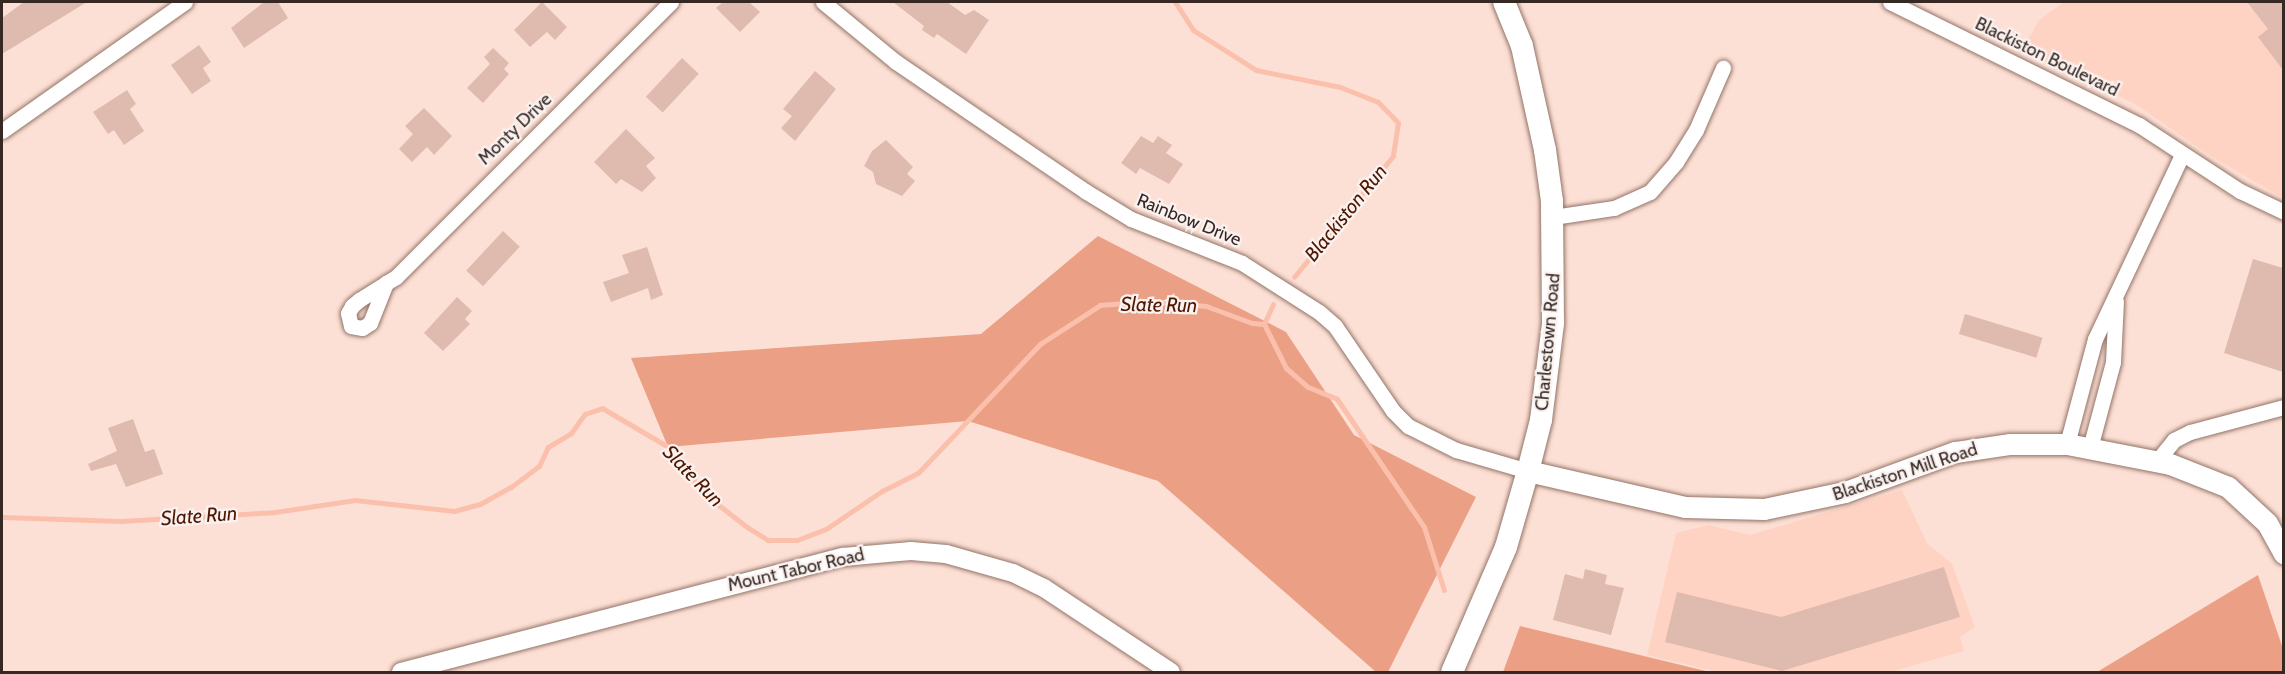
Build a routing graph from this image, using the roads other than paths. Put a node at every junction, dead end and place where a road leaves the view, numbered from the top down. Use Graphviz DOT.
graph roads {
  1 [pos="185,2"];
  2 [pos="671,2"];
  3 [pos="823,2"];
  4 [pos="1504,2"];
  5 [pos="1890,2"];
  6 [pos="1723,68"];
  7 [pos="2,131"];
  8 [pos="2182,155"];
  9 [pos="2283,212"];
  10 [pos="1552,216"];
  11 [pos="386,283"];
  12 [pos="2116,298"];
  13 [pos="2283,407"];
  14 [pos="2067,444"];
  15 [pos="2090,448"];
  16 [pos="2157,461"];
  17 [pos="1528,471"];
  18 [pos="2283,554"];
  19 [pos="400,672"];
  20 [pos="1171,672"];
  21 [pos="1452,672"];
  1 -- 7 [label="street"];
  2 -- 11 [label="street, Monty Drive"];
  3 -- 17 [label="street, Rainbow Drive"];
  4 -- 10 [label="main road, Charlestown Road"];
  5 -- 8 [label="street, Blackiston Boulevard"];
  6 -- 10 [label="street"];
  8 -- 9 [label="street, Blackiston Boulevard"];
  8 -- 12 [label="street"];
  10 -- 17 [label="main road, Charlestown Road"];
  12 -- 14 [label="street"];
  12 -- 15 [label="street"];
  13 -- 16 [label="street"];
  14 -- 15 [label="main road, Blackiston Mill Road"];
  14 -- 17 [label="main road, Blackiston Mill Road"];
  15 -- 16 [label="main road, Blackiston Mill Road"];
  16 -- 18 [label="main road, Blackiston Mill Road"];
  17 -- 21 [label="main road, Charlestown Road"];
  19 -- 20 [label="street, Mount Tabor Road"];
}
